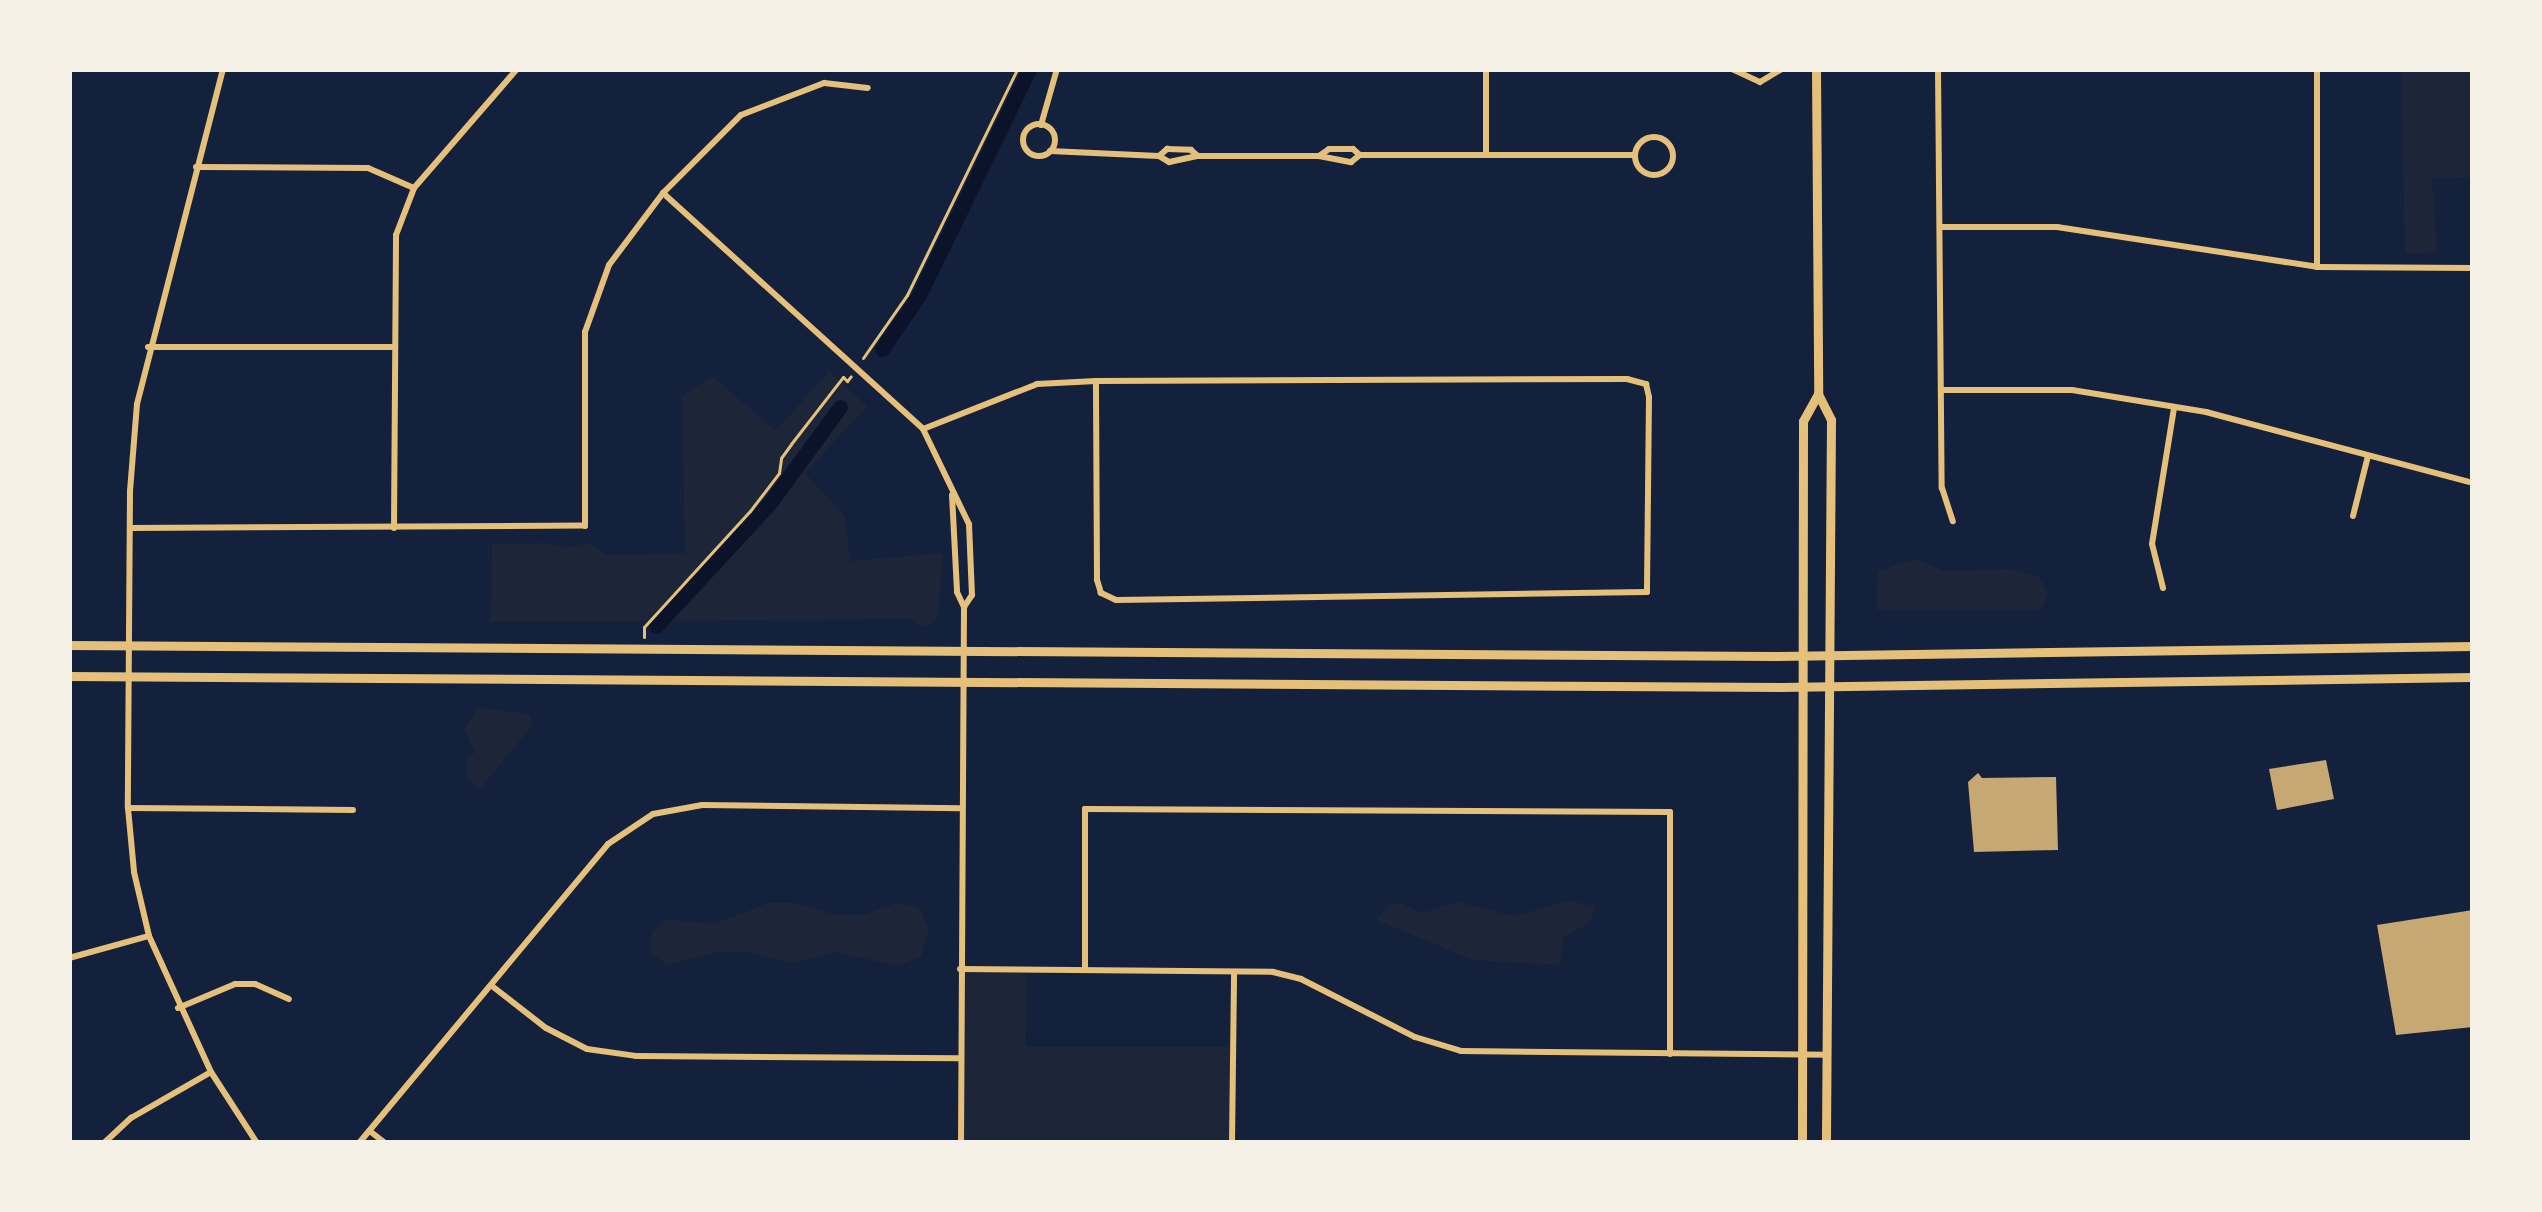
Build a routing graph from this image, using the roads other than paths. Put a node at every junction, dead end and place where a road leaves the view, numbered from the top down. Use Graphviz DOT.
graph roads {
  1 [pos="223,69"];
  2 [pos="517,69"];
  3 [pos="1057,69"];
  4 [pos="1486,69"];
  5 [pos="1732,69"];
  6 [pos="1782,69"];
  7 [pos="1816,69"];
  8 [pos="1938,69"];
  9 [pos="2317,69"];
  10 [pos="868,88"];
  11 [pos="1041,124"];
  12 [pos="1051,151"];
  13 [pos="1486,153"];
  14 [pos="1634,155"];
  15 [pos="196,167"];
  16 [pos="414,188"];
  17 [pos="663,194"];
  18 [pos="1941,226"];
  19 [pos="2317,267"];
  20 [pos="2473,268"];
  21 [pos="148,347"];
  22 [pos="392,347"];
  23 [pos="1096,381"];
  24 [pos="1941,390"];
  25 [pos="1818,394"];
  26 [pos="2174,407"];
  27 [pos="923,429"];
  28 [pos="2368,455"];
  29 [pos="2473,483"];
  30 [pos="952,495"];
  31 [pos="2353,516"];
  32 [pos="1953,521"];
  33 [pos="130,528"];
  34 [pos="394,528"];
  35 [pos="2163,587"];
  36 [pos="964,607"];
  37 [pos="69,645"];
  38 [pos="129,646"];
  39 [pos="2473,646"];
  40 [pos="963,651"];
  41 [pos="1806,656"];
  42 [pos="1832,656"];
  43 [pos="69,676"];
  44 [pos="128,676"];
  45 [pos="2473,676"];
  46 [pos="962,683"];
  47 [pos="1807,687"];
  48 [pos="1832,687"];
  49 [pos="128,808"];
  50 [pos="961,808"];
  51 [pos="352,810"];
  52 [pos="149,936"];
  53 [pos="69,958"];
  54 [pos="960,969"];
  55 [pos="1084,969"];
  56 [pos="1234,971"];
  57 [pos="492,986"];
  58 [pos="289,999"];
  59 [pos="178,1008"];
  60 [pos="1670,1054"];
  61 [pos="1804,1055"];
  62 [pos="1828,1055"];
  63 [pos="960,1058"];
  64 [pos="211,1072"];
  65 [pos="371,1132"];
  66 [pos="104,1143"];
  67 [pos="257,1143"];
  68 [pos="358,1143"];
  69 [pos="385,1143"];
  70 [pos="962,1143"];
  71 [pos="1232,1143"];
  72 [pos="1802,1143"];
  73 [pos="1826,1143"];
  1 -- 15 [label="street"];
  2 -- 16 [label="street"];
  3 -- 11 [label="street"];
  4 -- 13 [label="street"];
  5 -- 6 [label="street"];
  7 -- 25 [label="main road"];
  8 -- 18 [label="street"];
  9 -- 19 [label="street"];
  10 -- 17 [label="street"];
  11 -- 12 [label="street"];
  11 -- 12 [label="street"];
  12 -- 13 [label="street"];
  13 -- 14 [label="street"];
  14 -- 14 [label="street"];
  15 -- 16 [label="street"];
  15 -- 21 [label="street"];
  16 -- 22 [label="street"];
  17 -- 27 [label="street"];
  17 -- 34 [label="street"];
  18 -- 19 [label="street"];
  18 -- 24 [label="street"];
  19 -- 20 [label="street"];
  21 -- 22 [label="street"];
  21 -- 33 [label="street"];
  22 -- 34 [label="street"];
  23 -- 23 [label="street"];
  23 -- 27 [label="street"];
  24 -- 26 [label="street"];
  24 -- 32 [label="street"];
  25 -- 41 [label="main road"];
  25 -- 42 [label="main road"];
  26 -- 28 [label="street"];
  26 -- 35 [label="street"];
  27 -- 30 [label="street"];
  28 -- 29 [label="street"];
  28 -- 31 [label="street"];
  30 -- 36 [label="street"];
  30 -- 36 [label="street"];
  33 -- 34 [label="street"];
  33 -- 38 [label="street"];
  36 -- 40 [label="street"];
  37 -- 38 [label="main road"];
  38 -- 40 [label="main road"];
  38 -- 44 [label="street"];
  39 -- 42 [label="main road"];
  40 -- 41 [label="main road"];
  40 -- 46 [label="street"];
  41 -- 42 [label="main road"];
  41 -- 47 [label="main road"];
  42 -- 48 [label="main road"];
  43 -- 44 [label="main road"];
  44 -- 46 [label="main road"];
  44 -- 49 [label="street"];
  45 -- 48 [label="main road"];
  46 -- 47 [label="main road"];
  46 -- 50 [label="street"];
  47 -- 48 [label="main road"];
  47 -- 61 [label="main road"];
  48 -- 62 [label="main road"];
  49 -- 51 [label="street"];
  49 -- 52 [label="street"];
  50 -- 54 [label="street"];
  50 -- 57 [label="street"];
  52 -- 53 [label="street"];
  52 -- 59 [label="street"];
  54 -- 55 [label="street"];
  54 -- 63 [label="street"];
  55 -- 56 [label="street"];
  55 -- 60 [label="street"];
  56 -- 60 [label="street"];
  56 -- 71 [label="street"];
  57 -- 63 [label="street"];
  57 -- 65 [label="street"];
  58 -- 59 [label="street"];
  59 -- 64 [label="street"];
  60 -- 61 [label="street"];
  61 -- 62 [label="street"];
  61 -- 72 [label="main road"];
  62 -- 73 [label="main road"];
  63 -- 70 [label="street"];
  64 -- 66 [label="street"];
  64 -- 67 [label="street"];
  65 -- 68 [label="street"];
  65 -- 69 [label="street"];
}
